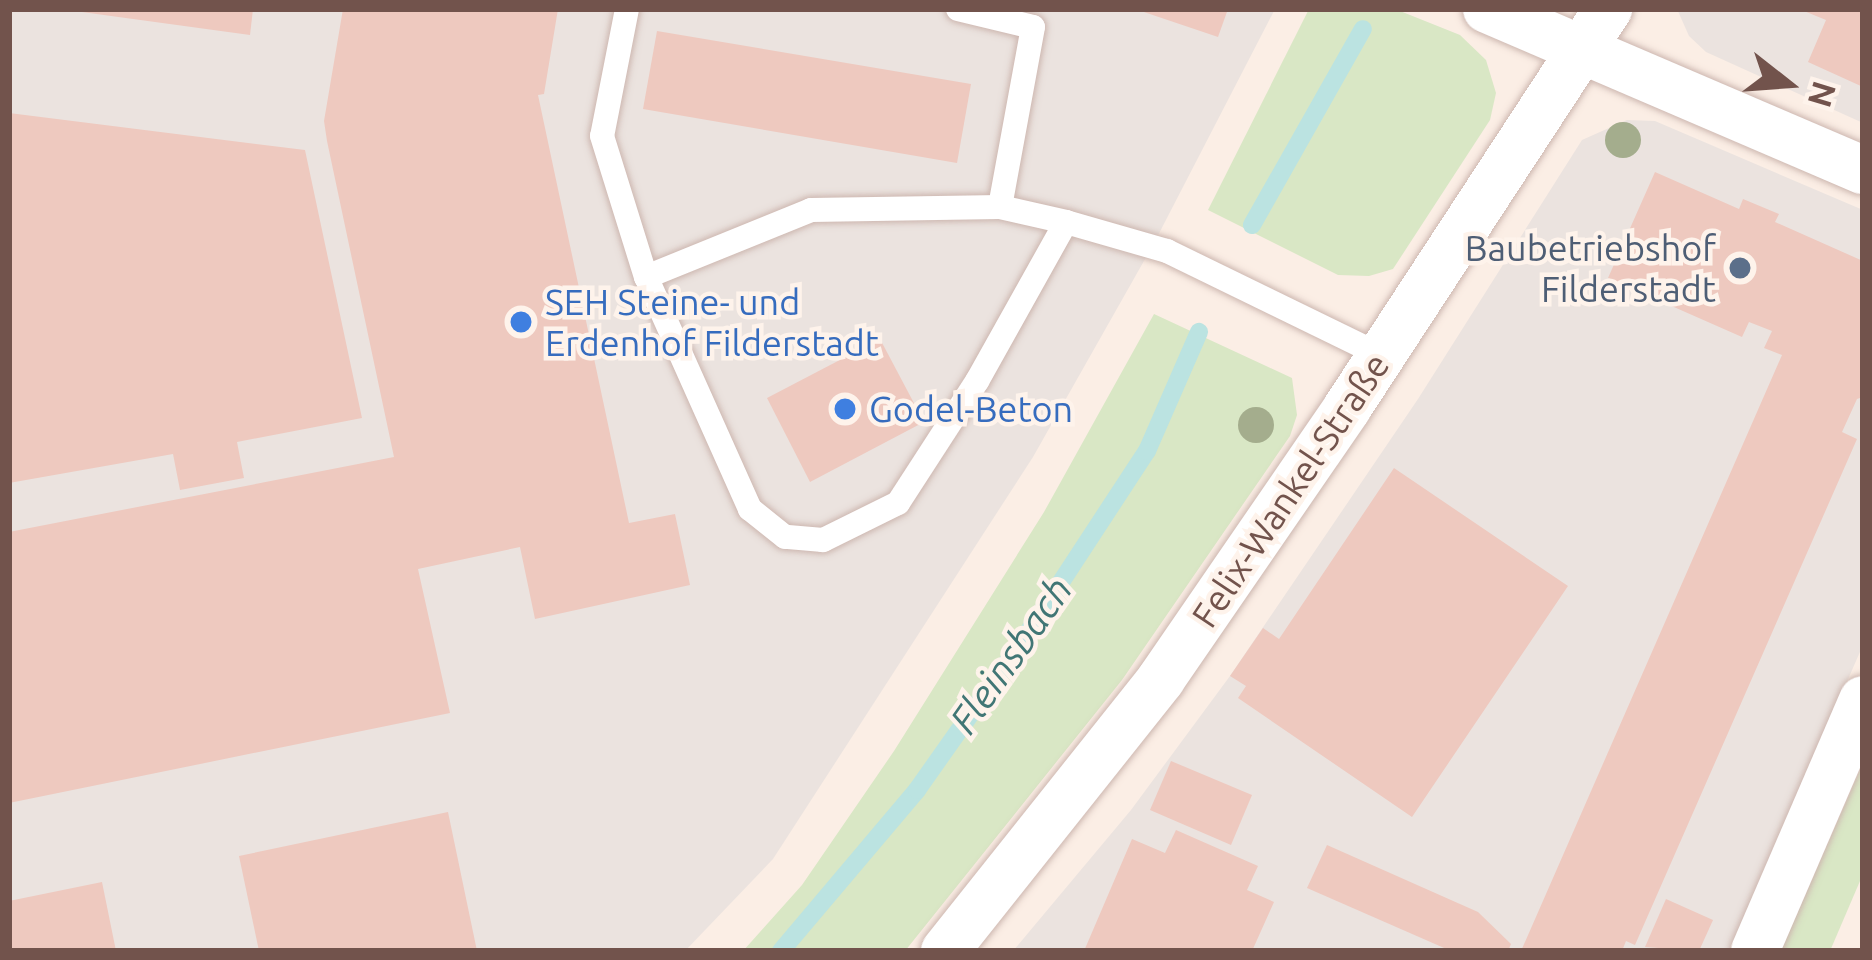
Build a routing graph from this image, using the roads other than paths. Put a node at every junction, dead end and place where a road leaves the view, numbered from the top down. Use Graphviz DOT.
graph roads {
  1 [pos="627,9"];
  2 [pos="958,9"];
  3 [pos="1487,9"];
  4 [pos="1596,29"];
  5 [pos="1863,170"];
  6 [pos="1000,208"];
  7 [pos="1066,222"];
  8 [pos="646,277"];
  9 [pos="1382,356"];
  10 [pos="1863,700"];
  11 [pos="945,951"];
  12 [pos="1755,951"];
  1 -- 8 [label="lane"];
  2 -- 6 [label="lane"];
  3 -- 4 [label="street"];
  4 -- 5 [label="street"];
  4 -- 9 [label="street, Felix-Wankel-Straße"];
  6 -- 7 [label="lane"];
  6 -- 8 [label="lane"];
  7 -- 8 [label="lane"];
  7 -- 9 [label="lane"];
  9 -- 11 [label="street, Felix-Wankel-Straße"];
  10 -- 12 [label="street"];
}
